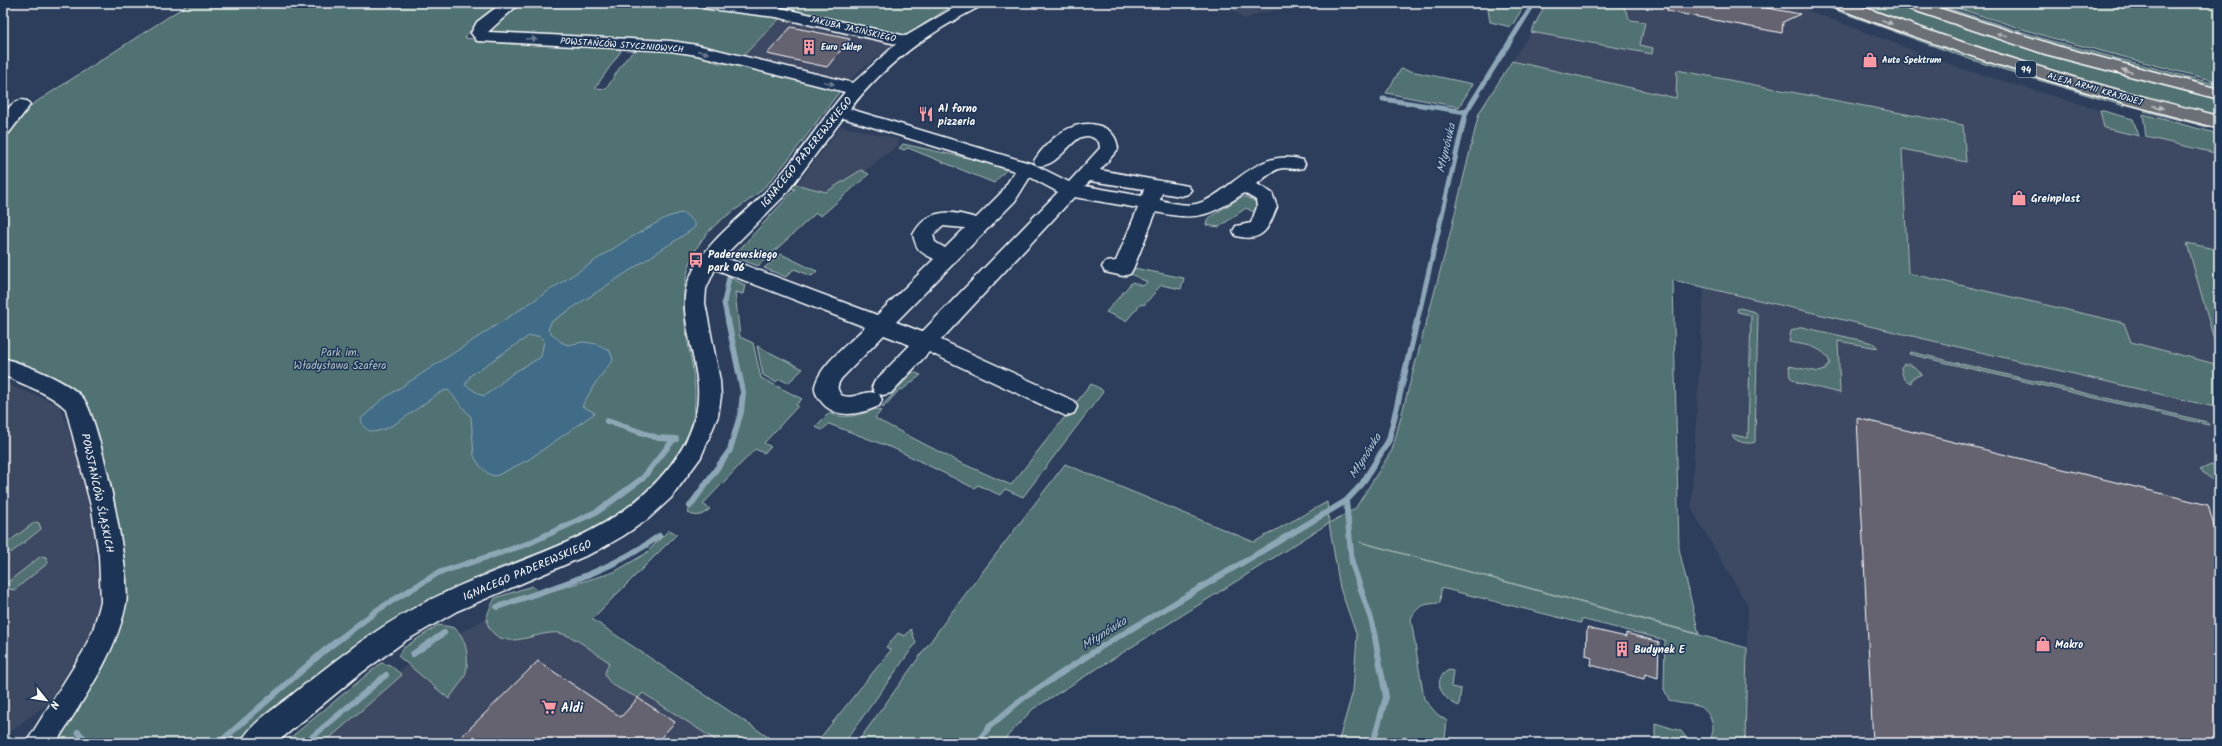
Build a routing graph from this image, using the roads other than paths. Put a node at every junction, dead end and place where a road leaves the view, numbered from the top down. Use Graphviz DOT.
graph roads {
  1 [pos="512,3"];
  2 [pos="702,3"];
  3 [pos="975,3"];
  4 [pos="1837,3"];
  5 [pos="1907,3"];
  6 [pos="910,42"];
  7 [pos="856,89"];
  8 [pos="2219,94"];
  9 [pos="21,105"];
  10 [pos="839,110"];
  11 [pos="2219,122"];
  12 [pos="3,129"];
  13 [pos="1296,164"];
  14 [pos="1034,165"];
  15 [pos="1086,174"];
  16 [pos="1242,184"];
  17 [pos="1155,186"];
  18 [pos="1070,190"];
  19 [pos="1181,190"];
  20 [pos="1149,204"];
  21 [pos="979,226"];
  22 [pos="1243,231"];
  23 [pos="947,258"];
  24 [pos="710,260"];
  25 [pos="1112,267"];
  26 [pos="881,324"];
  27 [pos="926,342"];
  28 [pos="3,366"];
  29 [pos="1066,407"];
  30 [pos="40,743"];
  31 [pos="255,743"];
  1 -- 7 [label="street, POWSTAŃCÓW STYCZNIOWYCH, one-way"];
  2 -- 6 [label="street, JAKUBA JASIŃSKIEGO"];
  3 -- 6 [label="street, IGNACEGO PADEREWSKIEGO"];
  4 -- 11 [label="main road, ALEJA ARMII KRAJOWEJ / 94, one-way"];
  8 -- 5 [label="main road, 94, one-way"];
  6 -- 7 [label="street, IGNACEGO PADEREWSKIEGO"];
  7 -- 10 [label="street, IGNACEGO PADEREWSKIEGO"];
  9 -- 12 [label="street"];
  10 -- 14 [label="street"];
  10 -- 24 [label="street, IGNACEGO PADEREWSKIEGO"];
  13 -- 16 [label="street"];
  14 -- 15 [label="street"];
  14 -- 18 [label="street"];
  14 -- 21 [label="street"];
  15 -- 17 [label="street"];
  15 -- 18 [label="street"];
  16 -- 20 [label="street"];
  16 -- 22 [label="street"];
  17 -- 19 [label="street"];
  17 -- 20 [label="street"];
  18 -- 20 [label="street"];
  18 -- 27 [label="street"];
  20 -- 25 [label="street"];
  21 -- 23 [label="street"];
  21 -- 23 [label="street"];
  23 -- 26 [label="street"];
  24 -- 26 [label="street"];
  24 -- 31 [label="street, IGNACEGO PADEREWSKIEGO"];
  26 -- 27 [label="street"];
  26 -- 27 [label="street"];
  27 -- 29 [label="street"];
  28 -- 30 [label="street, POWSTAŃCÓW ŚLĄSKICH"];
}
